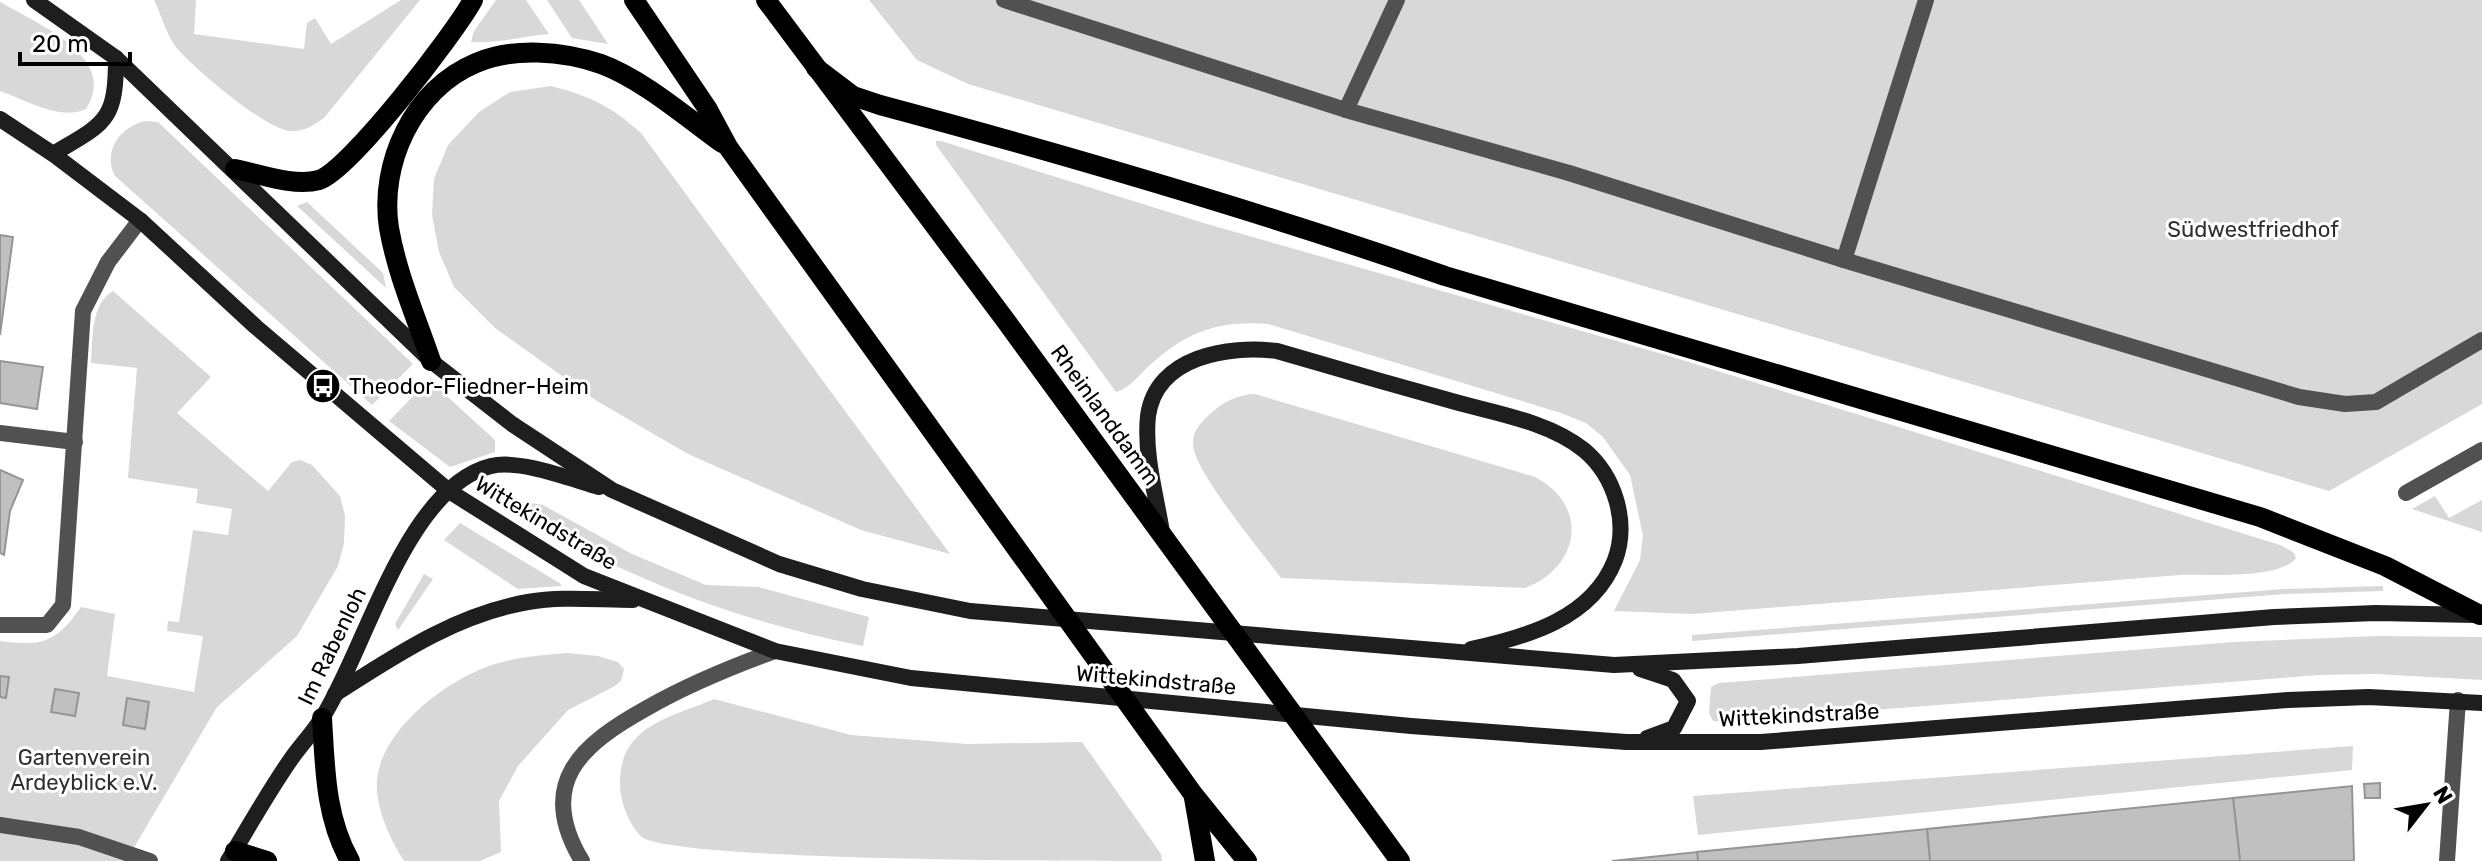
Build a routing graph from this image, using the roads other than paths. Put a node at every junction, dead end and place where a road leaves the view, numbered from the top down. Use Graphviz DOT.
graph roads {
  1 [pos="34,0"];
  2 [pos="473,0"];
  3 [pos="634,0"];
  4 [pos="766,0"];
  5 [pos="1004,0"];
  6 [pos="1397,0"];
  7 [pos="1926,0"];
  8 [pos="116,58"];
  9 [pos="816,68"];
  10 [pos="1346,110"];
  11 [pos="0,119"];
  12 [pos="728,147"];
  13 [pos="53,154"];
  14 [pos="235,169"];
  15 [pos="140,220"];
  16 [pos="1844,260"];
  17 [pos="2482,340"];
  18 [pos="431,361"];
  19 [pos="0,433"];
  20 [pos="75,442"];
  21 [pos="2482,450"];
  22 [pos="612,490"];
  23 [pos="449,491"];
  24 [pos="2406,493"];
  25 [pos="1162,534"];
  26 [pos="638,599"];
  27 [pos="2481,615"];
  28 [pos="0,625"];
  29 [pos="775,651"];
  30 [pos="1452,653"];
  31 [pos="1614,665"];
  32 [pos="335,694"];
  33 [pos="2458,700"];
  34 [pos="2482,703"];
  35 [pos="322,718"];
  36 [pos="1626,742"];
  37 [pos="1193,794"];
  38 [pos="0,825"];
  39 [pos="235,858"];
  40 [pos="150,861"];
  41 [pos="267,861"];
  42 [pos="350,861"];
  43 [pos="582,861"];
  44 [pos="1205,861"];
  45 [pos="1247,861"];
  46 [pos="1400,861"];
  47 [pos="2447,861"];
  1 -- 8 [label="main road"];
  2 -- 14 [label="main road"];
  3 -- 12 [label="main road"];
  4 -- 9 [label="main road, Rheinlanddamm"];
  5 -- 10 [label="street"];
  6 -- 10 [label="street"];
  7 -- 16 [label="street"];
  8 -- 13 [label="main road"];
  8 -- 14 [label="main road"];
  9 -- 25 [label="main road, Rheinlanddamm"];
  9 -- 27 [label="main road"];
  10 -- 16 [label="street"];
  11 -- 13 [label="main road, Wittekindstraße"];
  12 -- 18 [label="main road"];
  12 -- 37 [label="main road"];
  13 -- 15 [label="main road, Wittekindstraße"];
  14 -- 18 [label="main road"];
  15 -- 20 [label="street"];
  15 -- 23 [label="main road, Wittekindstraße"];
  16 -- 17 [label="street"];
  18 -- 22 [label="main road"];
  19 -- 20 [label="street"];
  20 -- 28 [label="street"];
  21 -- 24 [label="street"];
  22 -- 23 [label="main road, Im Rabenloh"];
  22 -- 30 [label="main road"];
  23 -- 26 [label="main road, Wittekindstraße"];
  23 -- 32 [label="main road, Im Rabenloh"];
  25 -- 30 [label="main road"];
  25 -- 46 [label="main road, Rheinlanddamm"];
  26 -- 29 [label="main road, Wittekindstraße"];
  26 -- 32 [label="main road"];
  27 -- 31 [label="main road"];
  29 -- 36 [label="main road, Wittekindstraße"];
  29 -- 43 [label="street"];
  30 -- 31 [label="main road"];
  31 -- 36 [label="main road"];
  32 -- 35 [label="main road, Im Rabenloh"];
  33 -- 34 [label="main road, Wittekindstraße"];
  33 -- 36 [label="main road, Wittekindstraße"];
  33 -- 47 [label="street"];
  35 -- 39 [label="main road, Im Rabenloh"];
  35 -- 42 [label="main road"];
  37 -- 44 [label="main road"];
  37 -- 45 [label="main road"];
  38 -- 40 [label="street"];
  39 -- 41 [label="main road"];
}
